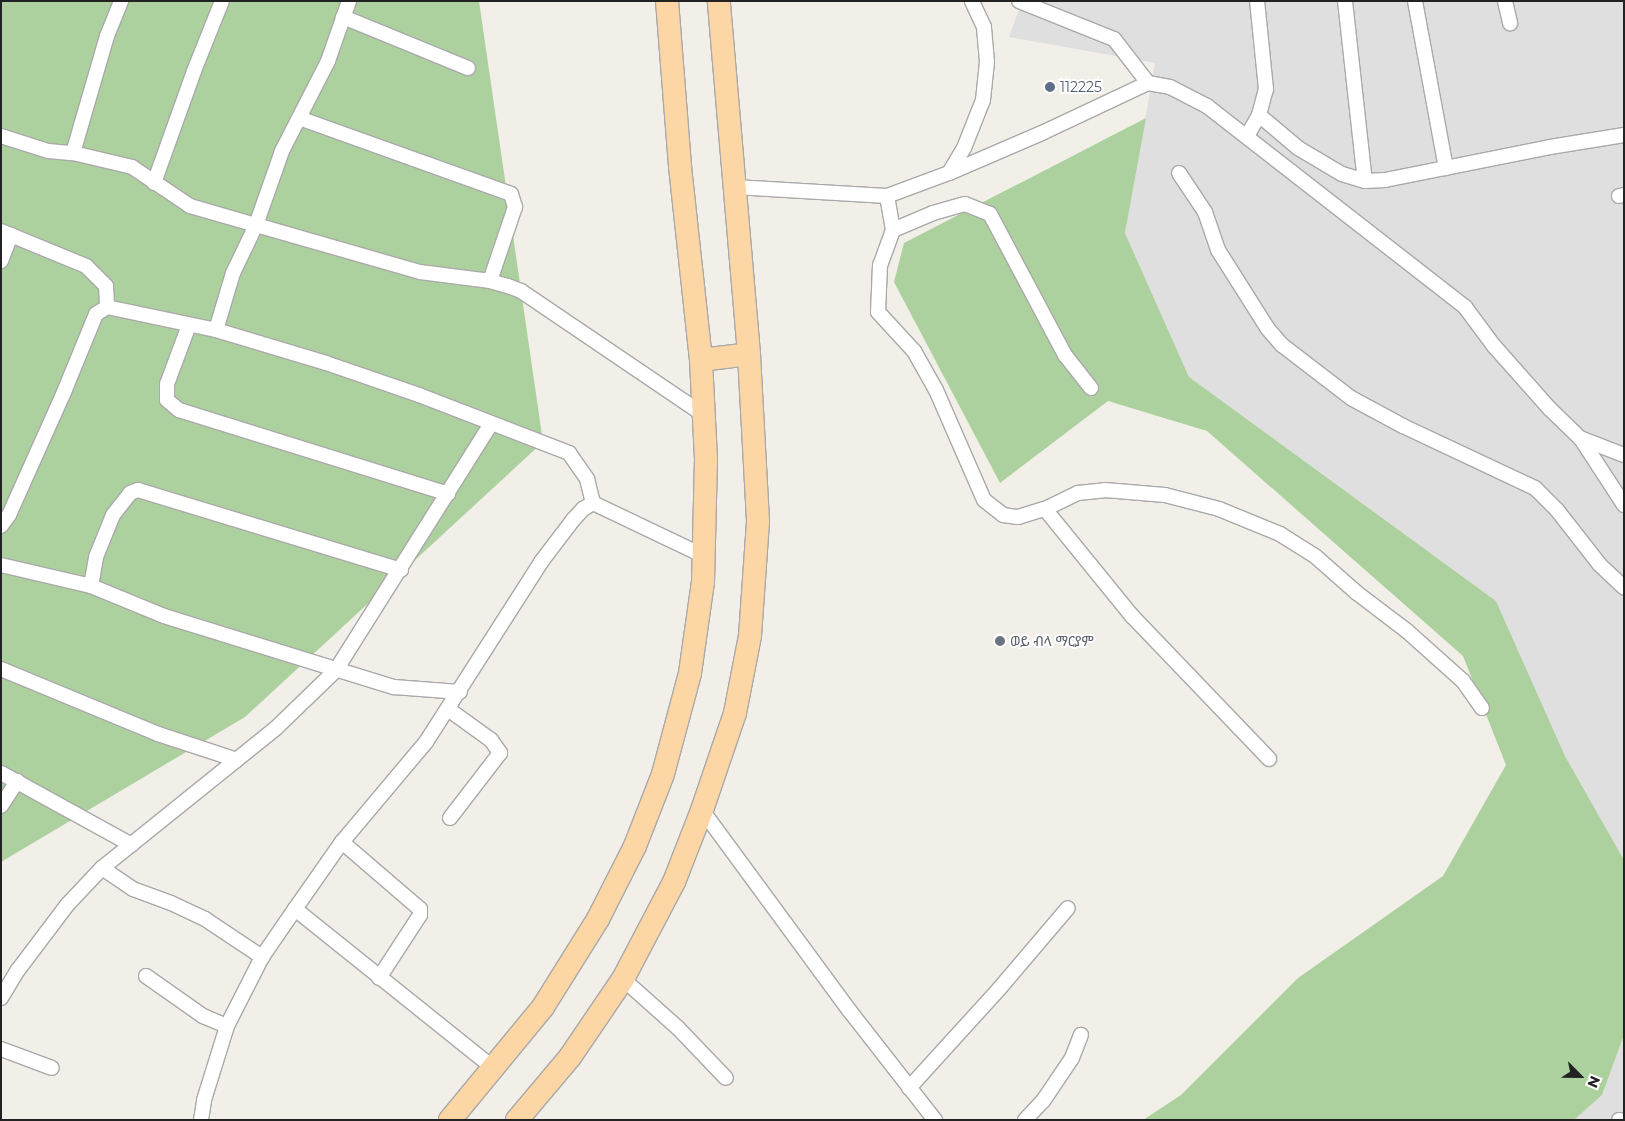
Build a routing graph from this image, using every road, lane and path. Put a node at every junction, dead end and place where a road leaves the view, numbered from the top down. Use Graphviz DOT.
graph roads {
  1 [pos="121,1"];
  2 [pos="222,1"];
  3 [pos="349,1"];
  4 [pos="667,1"];
  5 [pos="719,1"];
  6 [pos="972,1"];
  7 [pos="1019,1"];
  8 [pos="1256,1"];
  9 [pos="1345,1"];
  10 [pos="1415,1"];
  11 [pos="1505,1"];
  12 [pos="343,17"];
  13 [pos="1510,23"];
  14 [pos="468,68"];
  15 [pos="1148,83"];
  16 [pos="1258,115"];
  17 [pos="299,118"];
  18 [pos="1624,135"];
  19 [pos="1,136"];
  20 [pos="1247,136"];
  21 [pos="73,153"];
  22 [pos="1446,168"];
  23 [pos="949,173"];
  24 [pos="1179,173"];
  25 [pos="1365,181"];
  26 [pos="154,183"];
  27 [pos="735,188"];
  28 [pos="887,196"];
  29 [pos="256,225"];
  30 [pos="892,230"];
  31 [pos="6,233"];
  32 [pos="1,262"];
  33 [pos="490,281"];
  34 [pos="107,307"];
  35 [pos="189,324"];
  36 [pos="216,330"];
  37 [pos="749,354"];
  38 [pos="701,360"];
  39 [pos="1091,388"];
  40 [pos="704,414"];
  41 [pos="491,424"];
  42 [pos="1580,438"];
  43 [pos="1624,455"];
  44 [pos="448,494"];
  45 [pos="593,503"];
  46 [pos="1624,505"];
  47 [pos="1045,509"];
  48 [pos="1,526"];
  49 [pos="704,556"];
  50 [pos="1,565"];
  51 [pos="401,570"];
  52 [pos="91,586"];
  53 [pos="1624,587"];
  54 [pos="1,669"];
  55 [pos="336,670"];
  56 [pos="460,692"];
  57 [pos="448,708"];
  58 [pos="1482,708"];
  59 [pos="1269,759"];
  60 [pos="237,760"];
  61 [pos="1,773"];
  62 [pos="17,781"];
  63 [pos="1,806"];
  64 [pos="702,810"];
  65 [pos="450,818"];
  66 [pos="342,842"];
  67 [pos="132,845"];
  68 [pos="102,868"];
  69 [pos="1068,908"];
  70 [pos="295,909"];
  71 [pos="262,957"];
  72 [pos="146,976"];
  73 [pos="379,978"];
  74 [pos="623,978"];
  75 [pos="1,998"];
  76 [pos="227,1026"];
  77 [pos="1081,1034"];
  78 [pos="1,1049"];
  79 [pos="492,1067"];
  80 [pos="52,1068"];
  81 [pos="726,1078"];
  82 [pos="910,1088"];
  83 [pos="201,1120"];
  84 [pos="450,1120"];
  85 [pos="517,1120"];
  86 [pos="935,1120"];
  87 [pos="1025,1120"];
  1 -- 21 [label="street"];
  2 -- 26 [label="street"];
  3 -- 12 [label="street"];
  4 -- 38 [label="main road"];
  5 -- 27 [label="main road"];
  6 -- 23 [label="street"];
  7 -- 15 [label="street"];
  8 -- 16 [label="street"];
  9 -- 25 [label="street"];
  10 -- 22 [label="street"];
  11 -- 13 [label="street"];
  12 -- 14 [label="street"];
  12 -- 17 [label="street"];
  15 -- 20 [label="street"];
  15 -- 23 [label="street"];
  16 -- 20 [label="street"];
  16 -- 25 [label="street"];
  17 -- 29 [label="street"];
  17 -- 33 [label="street"];
  18 -- 22 [label="street"];
  19 -- 21 [label="street"];
  20 -- 42 [label="street"];
  21 -- 26 [label="street"];
  22 -- 25 [label="street"];
  23 -- 28 [label="street"];
  24 -- 53 [label="street"];
  26 -- 29 [label="street"];
  27 -- 28 [label="street"];
  27 -- 37 [label="main road"];
  28 -- 30 [label="street"];
  29 -- 33 [label="street"];
  29 -- 36 [label="street"];
  30 -- 39 [label="street"];
  30 -- 47 [label="street"];
  31 -- 32 [label="street"];
  31 -- 34 [label="street"];
  33 -- 40 [label="street"];
  34 -- 35 [label="street"];
  34 -- 48 [label="street"];
  35 -- 36 [label="street"];
  35 -- 44 [label="street"];
  36 -- 41 [label="street"];
  37 -- 38 [label="main road"];
  37 -- 64 [label="main road"];
  38 -- 40 [label="main road"];
  40 -- 49 [label="main road"];
  41 -- 44 [label="street"];
  41 -- 45 [label="street"];
  42 -- 43 [label="street"];
  42 -- 46 [label="street"];
  44 -- 51 [label="street"];
  45 -- 49 [label="street"];
  45 -- 56 [label="street"];
  47 -- 58 [label="street"];
  47 -- 59 [label="street"];
  49 -- 79 [label="main road"];
  50 -- 52 [label="street"];
  51 -- 52 [label="street"];
  51 -- 55 [label="street"];
  52 -- 55 [label="street"];
  54 -- 60 [label="street"];
  55 -- 56 [label="street"];
  55 -- 60 [label="street"];
  56 -- 57 [label="street"];
  57 -- 65 [label="street"];
  57 -- 66 [label="street"];
  60 -- 67 [label="street"];
  61 -- 62 [label="street"];
  62 -- 63 [label="street"];
  62 -- 67 [label="street"];
  64 -- 74 [label="main road"];
  64 -- 82 [label="street"];
  66 -- 70 [label="street"];
  66 -- 73 [label="street"];
  67 -- 68 [label="street"];
  68 -- 71 [label="street"];
  68 -- 75 [label="street"];
  69 -- 82 [label="street"];
  70 -- 71 [label="street"];
  70 -- 73 [label="street"];
  71 -- 76 [label="street"];
  72 -- 76 [label="street"];
  73 -- 79 [label="street"];
  74 -- 81 [label="street"];
  74 -- 85 [label="main road"];
  76 -- 83 [label="street"];
  77 -- 87 [label="street"];
  78 -- 80 [label="street"];
  79 -- 84 [label="main road"];
  82 -- 86 [label="street"];
}
